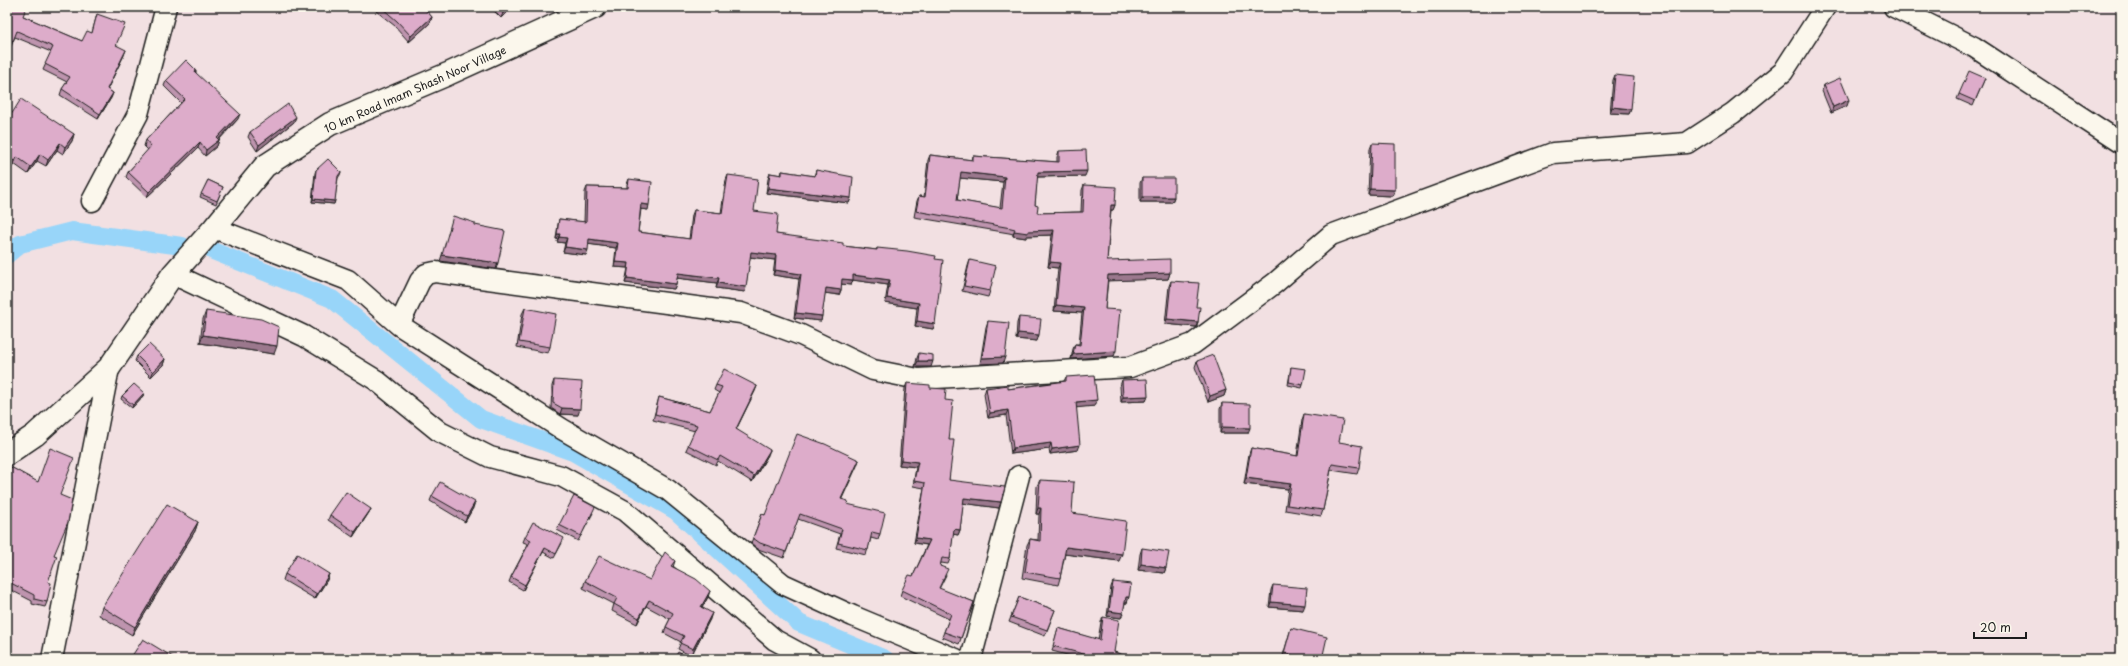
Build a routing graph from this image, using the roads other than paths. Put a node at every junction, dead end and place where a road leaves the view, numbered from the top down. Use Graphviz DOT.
graph roads {
  1 [pos="166,7"];
  2 [pos="595,7"];
  3 [pos="1825,7"];
  4 [pos="1894,7"];
  5 [pos="2121,143"];
  6 [pos="92,201"];
  7 [pos="214,228"];
  8 [pos="173,274"];
  9 [pos="400,325"];
  10 [pos="109,368"];
  11 [pos="7,454"];
  12 [pos="1019,476"];
  13 [pos="52,659"];
  14 [pos="810,659"];
  15 [pos="956,659"];
  16 [pos="971,659"];
  1 -- 6 [label="street"];
  2 -- 7 [label="street, 10 km Road Imam Shash Noor Village"];
  3 -- 9 [label="street"];
  4 -- 5 [label="street"];
  7 -- 8 [label="street, 10 km Road Imam Shash Noor Village"];
  7 -- 9 [label="street"];
  8 -- 10 [label="street, 10 km Road Imam Shash Noor Village"];
  8 -- 14 [label="street"];
  9 -- 15 [label="street"];
  10 -- 11 [label="street, 10 km Road Imam Shash Noor Village"];
  10 -- 13 [label="street"];
  12 -- 16 [label="street"];
}
